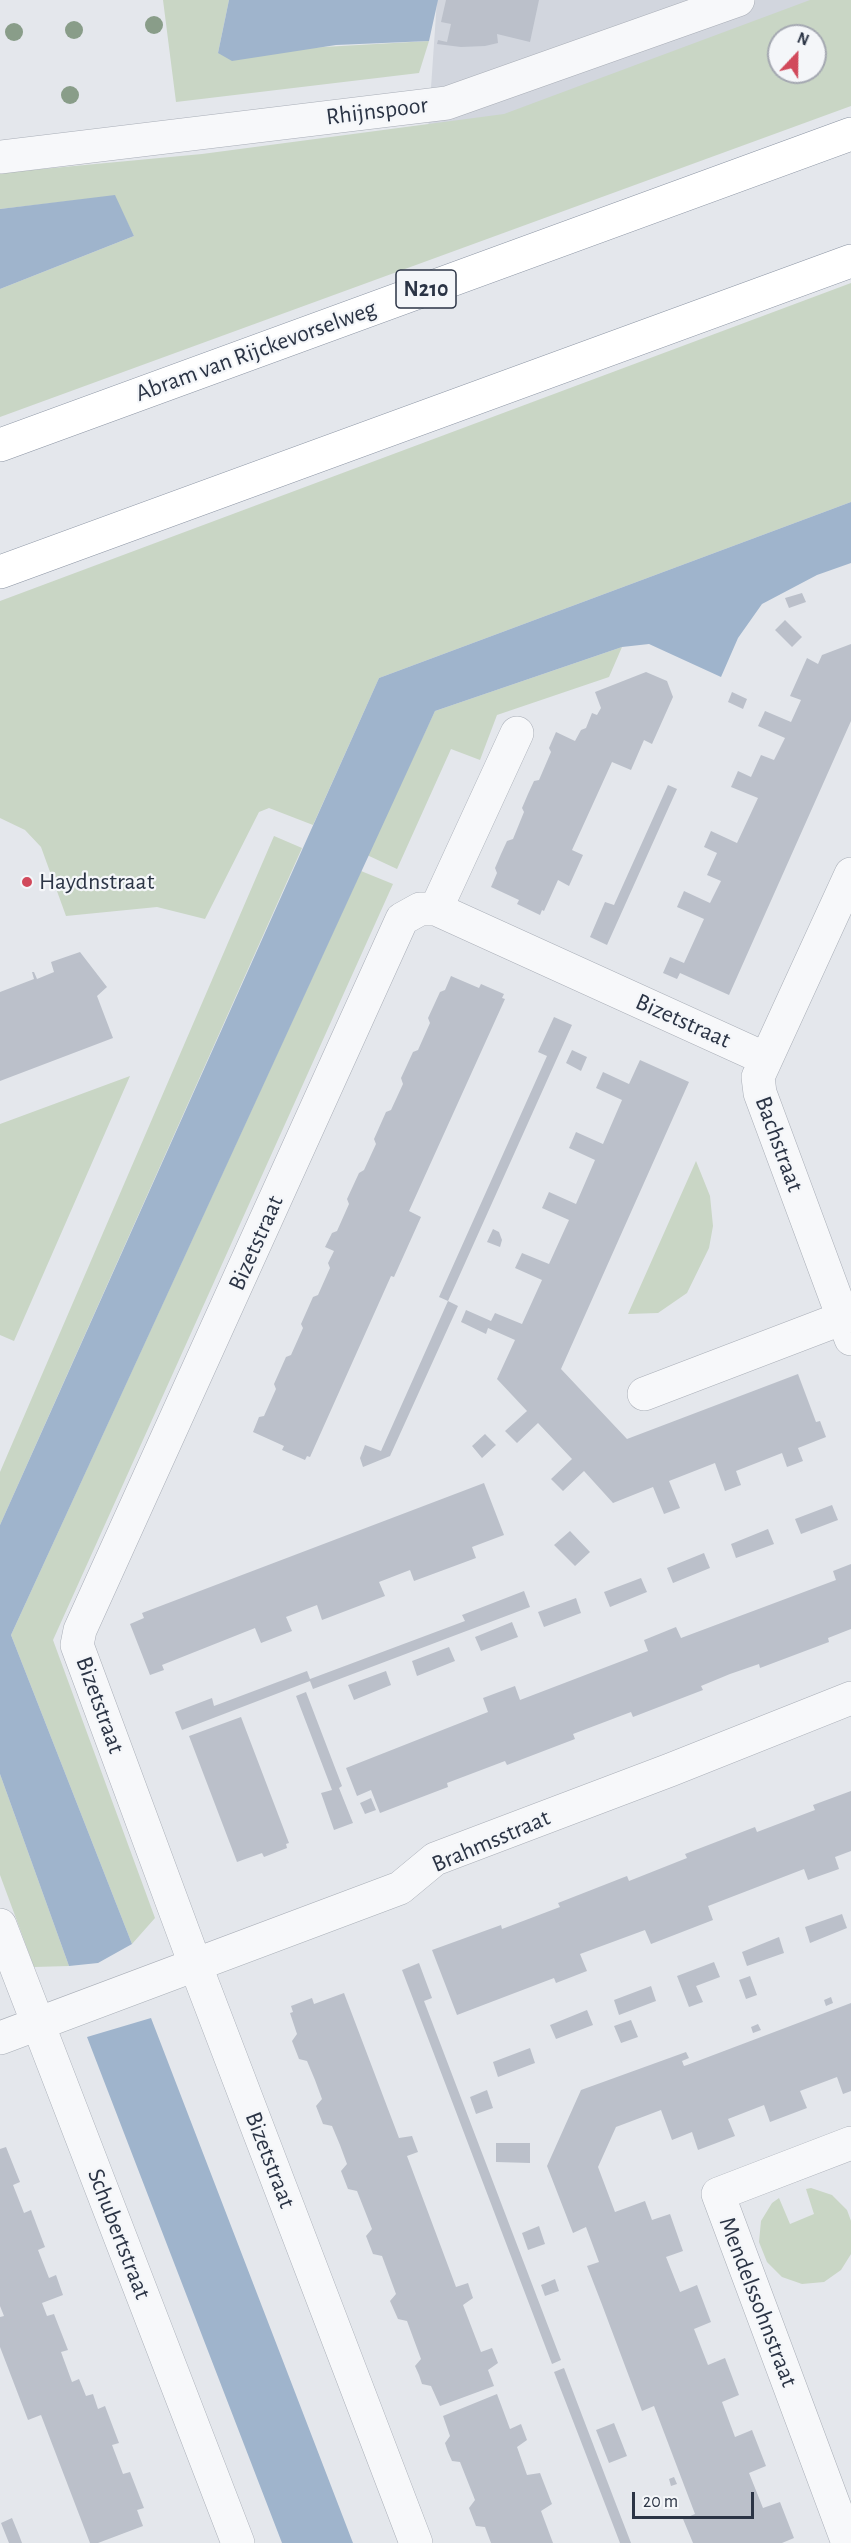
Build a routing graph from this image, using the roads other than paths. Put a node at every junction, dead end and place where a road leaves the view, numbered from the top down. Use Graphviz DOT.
graph roads {
  1 [pos="738,0"];
  2 [pos="851,134"];
  3 [pos="0,156"];
  4 [pos="851,261"];
  5 [pos="0,445"];
  6 [pos="0,572"];
  7 [pos="517,733"];
  8 [pos="851,874"];
  9 [pos="436,909"];
  10 [pos="766,1059"];
  11 [pos="847,1329"];
  12 [pos="644,1394"];
  13 [pos="851,1698"];
  14 [pos="0,1925"];
  15 [pos="195,1964"];
  16 [pos="38,2024"];
  17 [pos="0,2038"];
  18 [pos="851,2144"];
  19 [pos="238,2543"];
  20 [pos="416,2543"];
  21 [pos="849,2543"];
  1 -- 3 [label="street, Rhijnspoor"];
  2 -- 5 [label="highway, Abram van Rijckevorselweg / N210"];
  4 -- 6 [label="highway"];
  7 -- 9 [label="street"];
  8 -- 10 [label="street, Bachstraat"];
  9 -- 10 [label="street, Bizetstraat"];
  9 -- 15 [label="street, Bizetstraat"];
  10 -- 11 [label="street, Bachstraat"];
  11 -- 12 [label="street, Bachstraat"];
  13 -- 15 [label="street, Brahmsstraat"];
  14 -- 16 [label="street, Schubertstraat"];
  15 -- 16 [label="street, Brahmsstraat"];
  15 -- 20 [label="street, Bizetstraat"];
  16 -- 17 [label="street, Brahmsstraat"];
  16 -- 19 [label="street, Schubertstraat"];
  18 -- 21 [label="street, Mendelssohnstraat"];
}
